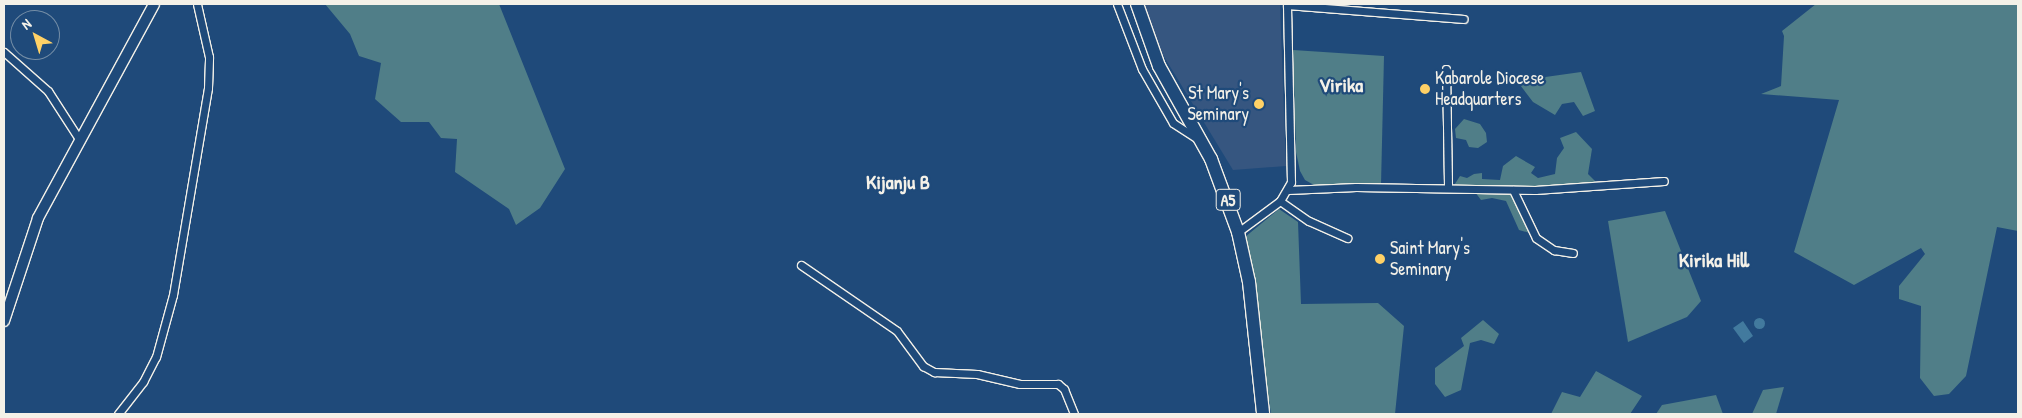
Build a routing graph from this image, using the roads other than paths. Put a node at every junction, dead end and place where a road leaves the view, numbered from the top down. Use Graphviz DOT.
graph roads {
  1 [pos="154,4"];
  2 [pos="196,4"];
  3 [pos="1117,4"];
  4 [pos="1137,4"];
  5 [pos="1287,4"];
  6 [pos="1462,19"];
  7 [pos="4,52"];
  8 [pos="1446,69"];
  9 [pos="79,138"];
  10 [pos="1202,142"];
  11 [pos="1664,181"];
  12 [pos="1448,188"];
  13 [pos="1288,190"];
  14 [pos="1513,190"];
  15 [pos="1280,201"];
  16 [pos="1238,232"];
  17 [pos="1347,238"];
  18 [pos="1573,253"];
  19 [pos="801,265"];
  20 [pos="4,321"];
  21 [pos="118,414"];
  22 [pos="1074,414"];
  23 [pos="1263,414"];
  1 -- 9 [label="street"];
  2 -- 21 [label="street"];
  3 -- 10 [label="street"];
  4 -- 10 [label="highway, A5"];
  5 -- 6 [label="street"];
  5 -- 13 [label="street"];
  7 -- 9 [label="street"];
  8 -- 12 [label="street"];
  9 -- 20 [label="street"];
  10 -- 16 [label="highway, A5"];
  11 -- 14 [label="street"];
  12 -- 13 [label="street"];
  12 -- 14 [label="street"];
  13 -- 15 [label="street"];
  14 -- 18 [label="street"];
  15 -- 16 [label="street"];
  15 -- 17 [label="street"];
  16 -- 23 [label="highway, A5"];
  19 -- 22 [label="street"];
}
